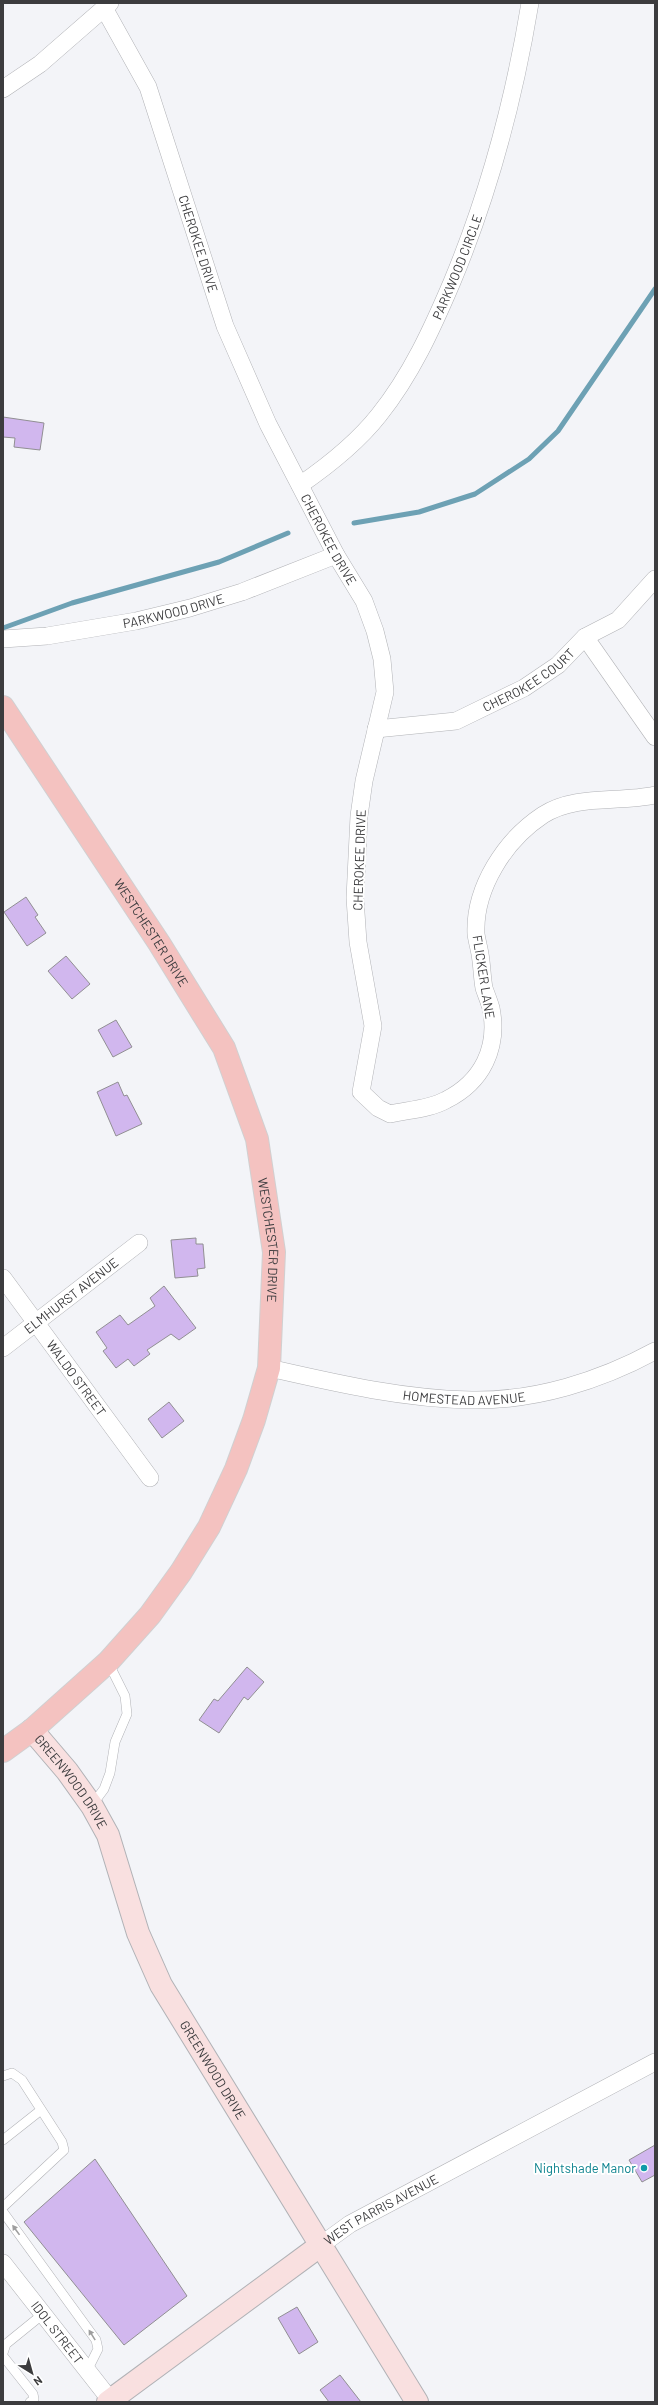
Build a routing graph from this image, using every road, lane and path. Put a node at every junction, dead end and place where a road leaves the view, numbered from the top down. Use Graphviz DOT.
graph roads {
  1 [pos="530,3"];
  2 [pos="107,6"];
  3 [pos="3,89"];
  4 [pos="300,485"];
  5 [pos="336,555"];
  6 [pos="655,579"];
  7 [pos="585,637"];
  8 [pos="3,639"];
  9 [pos="3,707"];
  10 [pos="376,729"];
  11 [pos="655,737"];
  12 [pos="655,795"];
  13 [pos="366,1098"];
  14 [pos="139,1243"];
  15 [pos="3,1278"];
  16 [pos="36,1324"];
  17 [pos="3,1348"];
  18 [pos="655,1351"];
  19 [pos="268,1368"];
  20 [pos="150,1478"];
  21 [pos="108,1662"];
  22 [pos="32,1730"];
  23 [pos="3,1751"];
  24 [pos="92,1806"];
  25 [pos="655,2062"];
  26 [pos="3,2076"];
  27 [pos="41,2110"];
  28 [pos="3,2140"];
  29 [pos="3,2207"];
  30 [pos="3,2212"];
  31 [pos="321,2245"];
  32 [pos="3,2263"];
  33 [pos="43,2314"];
  34 [pos="3,2353"];
  35 [pos="3,2356"];
  36 [pos="87,2371"];
  37 [pos="110,2401"];
  38 [pos="30,2402"];
  39 [pos="417,2402"];
  1 -- 4 [label="street, PARKWOOD CIRCLE"];
  2 -- 3 [label="street"];
  2 -- 4 [label="street, CHEROKEE DRIVE"];
  4 -- 5 [label="street, CHEROKEE DRIVE"];
  5 -- 8 [label="street, PARKWOOD DRIVE"];
  5 -- 10 [label="street, CHEROKEE DRIVE"];
  6 -- 7 [label="street, CHEROKEE COURT"];
  7 -- 10 [label="street, CHEROKEE COURT"];
  7 -- 11 [label="street"];
  9 -- 19 [label="main road, WESTCHESTER DRIVE"];
  10 -- 13 [label="street, CHEROKEE DRIVE"];
  12 -- 13 [label="street, FLICKER LANE"];
  14 -- 16 [label="street, ELMHURST AVENUE"];
  15 -- 16 [label="street, WALDO STREET"];
  16 -- 17 [label="street, ELMHURST AVENUE"];
  16 -- 20 [label="street, WALDO STREET"];
  18 -- 19 [label="street, HOMESTEAD AVENUE"];
  19 -- 21 [label="main road, WESTCHESTER DRIVE"];
  21 -- 22 [label="main road, WESTCHESTER DRIVE"];
  21 -- 24 [label="lane"];
  22 -- 23 [label="main road, WESTCHESTER DRIVE"];
  22 -- 24 [label="street, GREENWOOD DRIVE"];
  24 -- 31 [label="street, GREENWOOD DRIVE"];
  25 -- 31 [label="street, WEST PARRIS AVENUE"];
  26 -- 27 [label="lane"];
  27 -- 28 [label="lane"];
  27 -- 29 [label="lane"];
  36 -- 30 [label="lane, one-way"];
  31 -- 37 [label="street, WEST PARRIS AVENUE"];
  31 -- 39 [label="street, GREENWOOD DRIVE"];
  32 -- 33 [label="street, IDOL STREET"];
  33 -- 34 [label="lane"];
  33 -- 36 [label="street, IDOL STREET"];
  35 -- 38 [label="lane"];
  36 -- 37 [label="street, IDOL STREET"];
}
